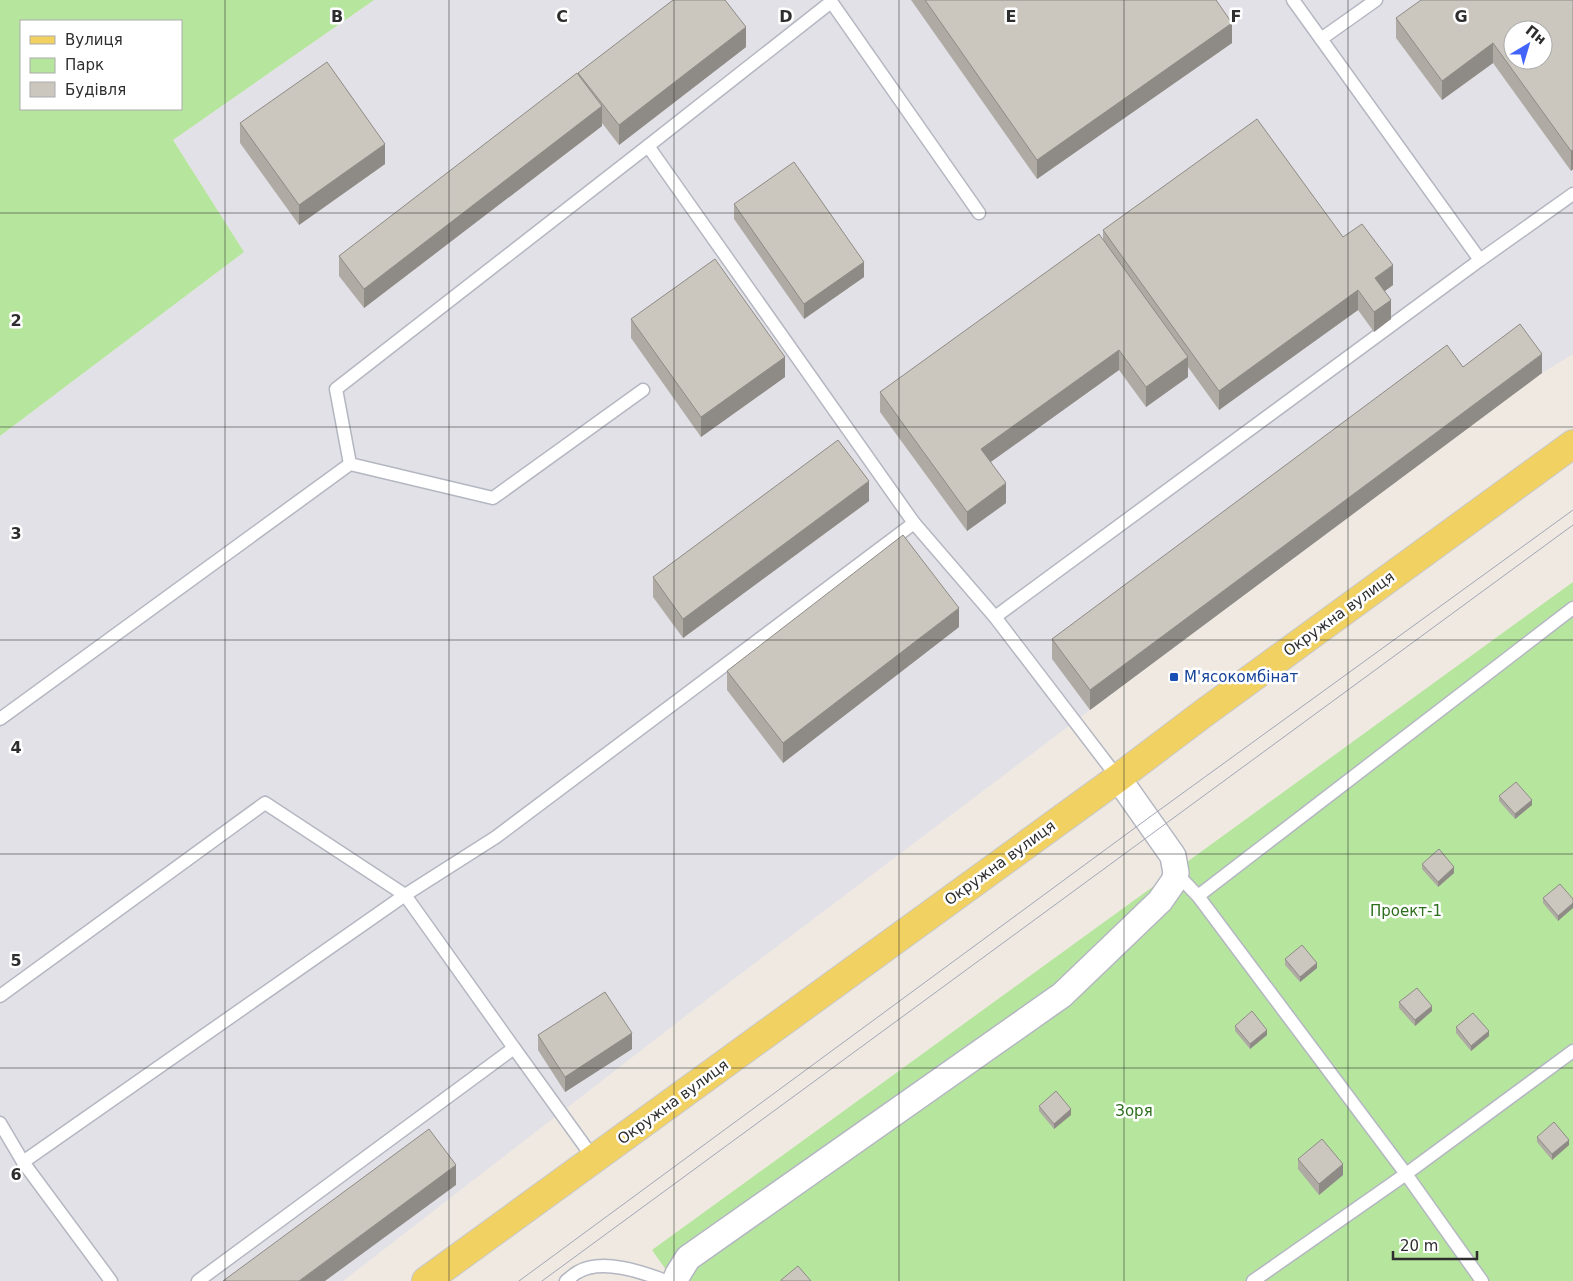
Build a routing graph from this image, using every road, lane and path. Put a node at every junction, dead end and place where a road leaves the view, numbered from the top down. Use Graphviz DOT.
graph roads {
  1 [pos="1293,0"];
  2 [pos="1376,0"];
  3 [pos="831,1"];
  4 [pos="1320,39"];
  5 [pos="648,146"];
  6 [pos="1573,194"];
  7 [pos="979,213"];
  8 [pos="1480,260"];
  9 [pos="643,390"];
  10 [pos="1573,444"];
  11 [pos="350,464"];
  12 [pos="914,523"];
  13 [pos="1573,608"];
  14 [pos="995,617"];
  15 [pos="0,719"];
  16 [pos="1118,778"];
  17 [pos="1176,873"];
  18 [pos="405,895"];
  19 [pos="1198,896"];
  20 [pos="0,996"];
  21 [pos="514,1048"];
  22 [pos="1573,1050"];
  23 [pos="0,1123"];
  24 [pos="594,1159"];
  25 [pos="23,1162"];
  26 [pos="1406,1174"];
  27 [pos="111,1281"];
  28 [pos="198,1281"];
  29 [pos="426,1281"];
  30 [pos="566,1281"];
  31 [pos="666,1281"];
  32 [pos="675,1281"];
  33 [pos="1253,1281"];
  34 [pos="1482,1281"];
  1 -- 4 [label="lane"];
  2 -- 4 [label="lane"];
  3 -- 5 [label="lane"];
  3 -- 7 [label="lane"];
  4 -- 8 [label="lane"];
  5 -- 11 [label="lane"];
  5 -- 12 [label="lane"];
  6 -- 8 [label="lane"];
  8 -- 14 [label="lane"];
  9 -- 11 [label="lane"];
  10 -- 16 [label="main road, Окружна вулиця"];
  11 -- 15 [label="lane"];
  12 -- 14 [label="lane"];
  12 -- 18 [label="lane"];
  13 -- 19 [label="lane"];
  14 -- 16 [label="lane"];
  16 -- 17 [label="street"];
  16 -- 24 [label="main road, Окружна вулиця"];
  17 -- 19 [label="lane"];
  17 -- 32 [label="street"];
  18 -- 20 [label="lane"];
  18 -- 21 [label="lane"];
  18 -- 25 [label="lane"];
  19 -- 26 [label="lane"];
  21 -- 24 [label="lane"];
  21 -- 28 [label="lane"];
  22 -- 26 [label="lane"];
  23 -- 25 [label="lane"];
  24 -- 29 [label="main road, Окружна вулиця"];
  25 -- 27 [label="lane"];
  26 -- 33 [label="lane"];
  26 -- 34 [label="lane"];
  30 -- 31 [label="lane"];
}
